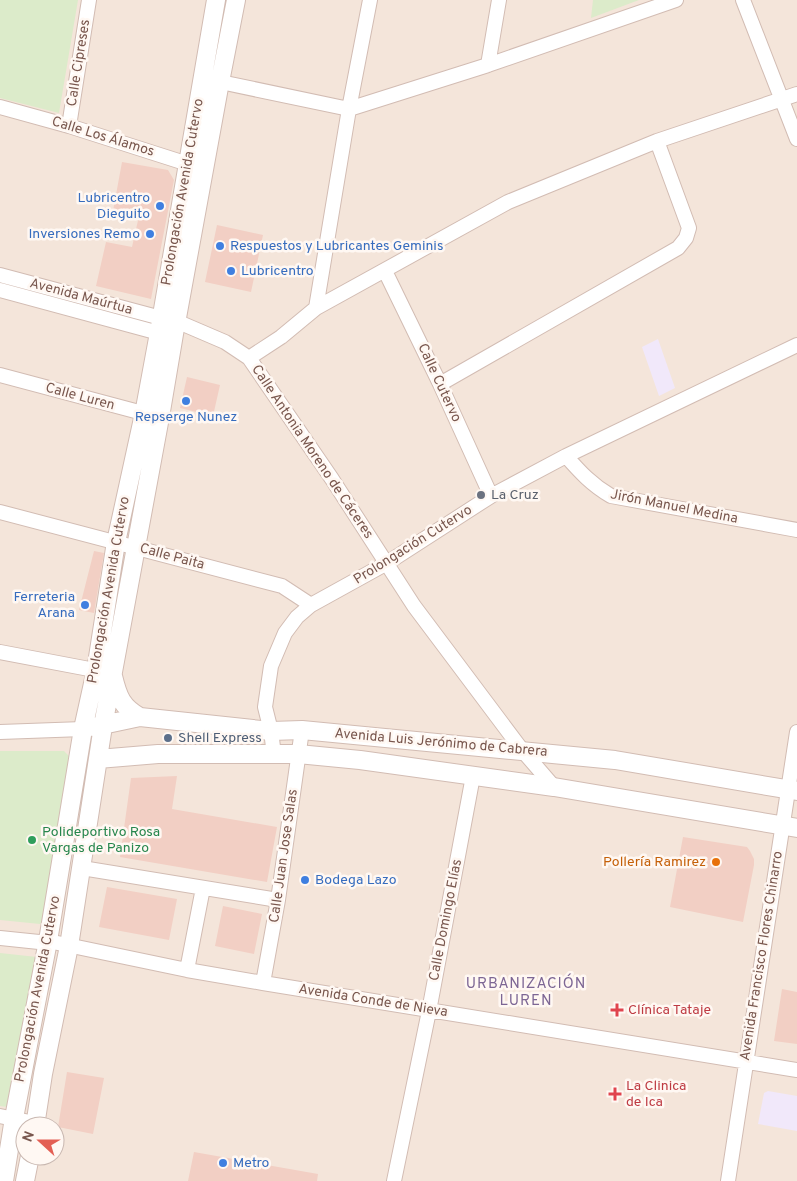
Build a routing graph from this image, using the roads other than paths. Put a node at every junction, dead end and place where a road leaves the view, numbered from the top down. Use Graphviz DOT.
graph roads {
  1 [pos="89,0"];
  2 [pos="216,0"];
  3 [pos="236,0"];
  4 [pos="370,0"];
  5 [pos="499,0"];
  6 [pos="676,0"];
  7 [pos="743,0"];
  8 [pos="488,65"];
  9 [pos="211,80"];
  10 [pos="797,94"];
  11 [pos="782,99"];
  12 [pos="0,108"];
  13 [pos="349,108"];
  14 [pos="69,126"];
  15 [pos="797,139"];
  16 [pos="657,142"];
  17 [pos="196,165"];
  18 [pos="385,271"];
  19 [pos="0,275"];
  20 [pos="0,290"];
  21 [pos="316,308"];
  22 [pos="167,326"];
  23 [pos="797,345"];
  24 [pos="249,358"];
  25 [pos="0,375"];
  26 [pos="440,384"];
  27 [pos="152,416"];
  28 [pos="566,456"];
  29 [pos="491,496"];
  30 [pos="0,512"];
  31 [pos="797,530"];
  32 [pos="116,542"];
  33 [pos="135,548"];
  34 [pos="387,563"];
  35 [pos="311,605"];
  36 [pos="0,652"];
  37 [pos="104,672"];
  38 [pos="140,718"];
  39 [pos="103,726"];
  40 [pos="84,729"];
  41 [pos="302,730"];
  42 [pos="271,731"];
  43 [pos="0,732"];
  44 [pos="797,732"];
  45 [pos="522,750"];
  46 [pos="298,754"];
  47 [pos="274,755"];
  48 [pos="98,759"];
  49 [pos="474,776"];
  50 [pos="554,787"];
  51 [pos="793,790"];
  52 [pos="790,826"];
  53 [pos="82,868"];
  54 [pos="203,888"];
  55 [pos="278,900"];
  56 [pos="0,938"];
  57 [pos="44,942"];
  58 [pos="69,946"];
  59 [pos="187,970"];
  60 [pos="263,983"];
  61 [pos="429,1010"];
  62 [pos="746,1062"];
  63 [pos="797,1070"];
  64 [pos="36,1116"];
  65 [pos="7,1117"];
  66 [pos="28,1166"];
  67 [pos="4,1181"];
  68 [pos="25,1181"];
  69 [pos="394,1181"];
  70 [pos="728,1181"];
  1 -- 14 [label="street, Calle Cipreses"];
  2 -- 9 [label="street, Prolongación Avenida Cutervo"];
  3 -- 9 [label="street, Prolongación Avenida Cutervo"];
  4 -- 13 [label="street"];
  5 -- 8 [label="street"];
  6 -- 8 [label="street"];
  7 -- 11 [label="street"];
  8 -- 13 [label="street"];
  9 -- 13 [label="street"];
  9 -- 17 [label="street, Prolongación Avenida Cutervo"];
  10 -- 11 [label="street"];
  11 -- 15 [label="street"];
  11 -- 16 [label="street"];
  12 -- 14 [label="street, Calle Los Álamos"];
  13 -- 21 [label="street"];
  14 -- 17 [label="street, Calle Los Álamos"];
  16 -- 18 [label="street"];
  16 -- 26 [label="street"];
  17 -- 22 [label="street, Prolongación Avenida Cutervo"];
  18 -- 21 [label="street"];
  18 -- 26 [label="street, Calle Cutervo"];
  19 -- 22 [label="street, Avenida Maúrtua"];
  20 -- 22 [label="street, Avenida Maúrtua"];
  21 -- 24 [label="street"];
  22 -- 24 [label="street, Calle Antonia Moreno de Cáceres"];
  22 -- 27 [label="street, Prolongación Avenida Cutervo"];
  23 -- 28 [label="street, Prolongación Cutervo"];
  24 -- 34 [label="street, Calle Antonia Moreno de Cáceres"];
  25 -- 27 [label="street, Calle Luren"];
  26 -- 29 [label="street, Calle Cutervo"];
  27 -- 32 [label="street, Prolongación Avenida Cutervo"];
  27 -- 33 [label="street, Prolongación Avenida Cutervo"];
  28 -- 29 [label="street, Prolongación Cutervo"];
  28 -- 31 [label="street, Jirón Manuel Medina"];
  29 -- 34 [label="street, Prolongación Cutervo"];
  30 -- 32 [label="street, Calle Paita"];
  32 -- 33 [label="street, Calle Paita"];
  32 -- 37 [label="street, Prolongación Avenida Cutervo"];
  33 -- 35 [label="street, Calle Paita"];
  33 -- 37 [label="street, Prolongación Avenida Cutervo"];
  34 -- 35 [label="street, Prolongación Cutervo"];
  34 -- 45 [label="street, Calle Antonia Moreno de Cáceres"];
  35 -- 42 [label="street, Prolongación Cutervo"];
  36 -- 37 [label="street"];
  37 -- 38 [label="street"];
  37 -- 39 [label="street, Prolongación Avenida Cutervo"];
  37 -- 40 [label="street, Prolongación Avenida Cutervo"];
  38 -- 39 [label="street, Avenida Luis Jerónimo de Cabrera"];
  38 -- 42 [label="street, Avenida Luis Jerónimo de Cabrera"];
  39 -- 40 [label="street, Avenida Luis Jerónimo de Cabrera"];
  39 -- 48 [label="street, Prolongación Avenida Cutervo"];
  40 -- 43 [label="street"];
  40 -- 57 [label="street, Prolongación Avenida Cutervo"];
  41 -- 42 [label="street, Avenida Luis Jerónimo de Cabrera"];
  41 -- 45 [label="street, Avenida Luis Jerónimo de Cabrera"];
  41 -- 46 [label="street, Calle Juan Jose Salas"];
  42 -- 47 [label="street, Prolongación Cutervo"];
  44 -- 51 [label="street, Avenida Francisco Flores Chinarro"];
  45 -- 50 [label="street, Calle Antonia Moreno de Cáceres"];
  45 -- 51 [label="street, Avenida Luis Jerónimo de Cabrera"];
  46 -- 47 [label="street, Avenida Luis Jerónimo de Cabrera"];
  46 -- 49 [label="street, Avenida Luis Jerónimo de Cabrera"];
  46 -- 55 [label="street, Calle Juan Jose Salas"];
  47 -- 48 [label="street, Avenida Luis Jerónimo de Cabrera"];
  48 -- 53 [label="street, Prolongación Avenida Cutervo"];
  49 -- 50 [label="street, Avenida Luis Jerónimo de Cabrera"];
  49 -- 61 [label="street, Calle Domingo Elías"];
  50 -- 52 [label="street, Avenida Luis Jerónimo de Cabrera"];
  51 -- 52 [label="street, Avenida Francisco Flores Chinarro"];
  52 -- 62 [label="street, Avenida Francisco Flores Chinarro"];
  53 -- 54 [label="street"];
  53 -- 58 [label="street, Prolongación Avenida Cutervo"];
  54 -- 55 [label="street"];
  54 -- 59 [label="street"];
  55 -- 60 [label="street, Calle Juan Jose Salas"];
  56 -- 57 [label="street, Avenida Conde de Nieva"];
  57 -- 58 [label="street, Avenida Conde de Nieva"];
  57 -- 65 [label="street, Prolongación Avenida Cutervo"];
  58 -- 59 [label="street, Avenida Conde de Nieva"];
  58 -- 64 [label="street, Prolongación Avenida Cutervo"];
  59 -- 60 [label="street, Avenida Conde de Nieva"];
  60 -- 61 [label="street, Avenida Conde de Nieva"];
  61 -- 62 [label="street, Avenida Conde de Nieva"];
  61 -- 69 [label="street, Calle Domingo Elías"];
  62 -- 63 [label="street, Avenida Conde de Nieva"];
  62 -- 70 [label="street, Avenida Francisco Flores Chinarro"];
  65 -- 67 [label="street, Prolongación Avenida Cutervo"];
  66 -- 68 [label="street"];
}
